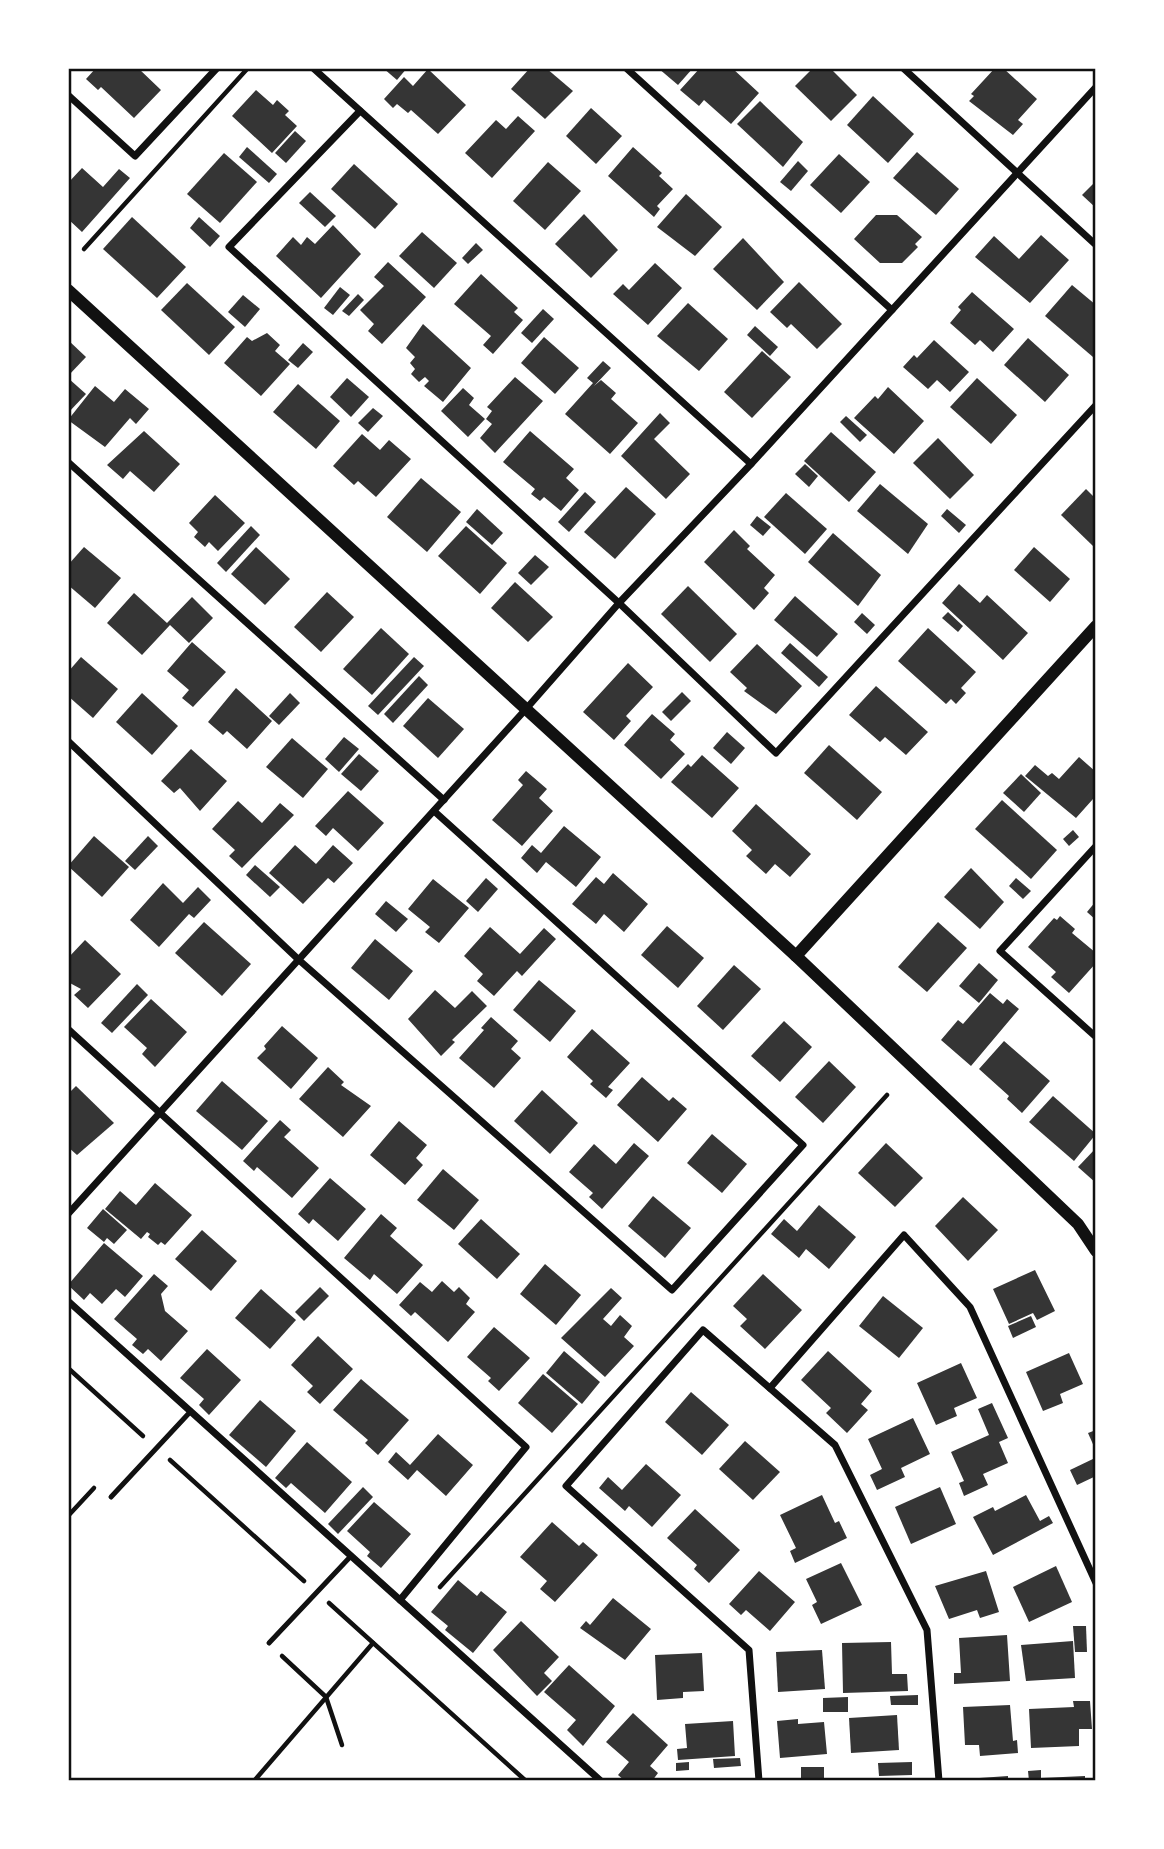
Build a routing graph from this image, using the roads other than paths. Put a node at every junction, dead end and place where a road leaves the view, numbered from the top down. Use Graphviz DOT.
graph roads {
  1 [pos="217,68"];
  2 [pos="313,68"];
  3 [pos="626,68"];
  4 [pos="903,68"];
  5 [pos="1096,87"];
  6 [pos="68,95"];
  7 [pos="360,111"];
  8 [pos="1017,173"];
  9 [pos="1096,245"];
  10 [pos="68,290"];
  11 [pos="892,310"];
  12 [pos="1096,405"];
  13 [pos="68,463"];
  14 [pos="751,464"];
  15 [pos="619,603"];
  16 [pos="1096,626"];
  17 [pos="526,709"];
  18 [pos="68,741"];
  19 [pos="444,800"];
  20 [pos="434,811"];
  21 [pos="1096,846"];
  22 [pos="796,956"];
  23 [pos="299,960"];
  24 [pos="68,1029"];
  25 [pos="1096,1037"];
  26 [pos="159,1113"];
  27 [pos="68,1214"];
  28 [pos="1096,1251"];
  29 [pos="68,1301"];
  30 [pos="770,1388"];
  31 [pos="191,1411"];
  32 [pos="111,1497"];
  33 [pos="351,1556"];
  34 [pos="1096,1583"];
  35 [pos="400,1600"];
  36 [pos="269,1643"];
  37 [pos="601,1781"];
  38 [pos="759,1781"];
  39 [pos="939,1781"];
  1 -- 6 [label="street"];
  2 -- 7 [label="street"];
  3 -- 11 [label="street"];
  4 -- 8 [label="street"];
  5 -- 8 [label="street"];
  7 -- 14 [label="street"];
  7 -- 15 [label="street"];
  8 -- 9 [label="street"];
  8 -- 11 [label="street"];
  10 -- 17 [label="street"];
  11 -- 14 [label="street"];
  12 -- 15 [label="street"];
  13 -- 19 [label="street"];
  14 -- 15 [label="street"];
  15 -- 17 [label="street"];
  16 -- 22 [label="street"];
  17 -- 19 [label="street"];
  17 -- 22 [label="street"];
  18 -- 23 [label="street"];
  19 -- 20 [label="street"];
  20 -- 23 [label="street"];
  20 -- 23 [label="street"];
  21 -- 25 [label="street"];
  22 -- 28 [label="street"];
  23 -- 26 [label="street"];
  24 -- 26 [label="street"];
  26 -- 27 [label="street"];
  26 -- 35 [label="street"];
  29 -- 31 [label="street"];
  30 -- 34 [label="street"];
  30 -- 38 [label="street"];
  30 -- 39 [label="street"];
  31 -- 32 [label="lane"];
  31 -- 33 [label="street"];
  33 -- 35 [label="street"];
  33 -- 36 [label="lane"];
  35 -- 37 [label="street"];
}
